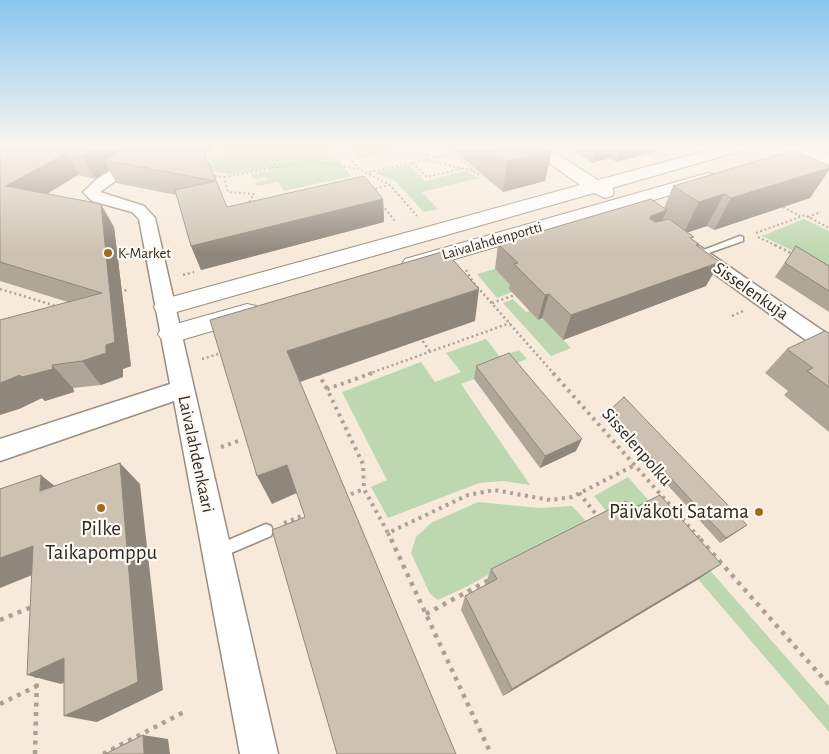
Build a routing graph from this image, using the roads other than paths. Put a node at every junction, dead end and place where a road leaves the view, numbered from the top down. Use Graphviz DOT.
graph roads {
  1 [pos="102,182"];
  2 [pos="589,182"];
  3 [pos="613,182"];
  4 [pos="692,182"];
  5 [pos="596,187"];
  6 [pos="624,202"];
  7 [pos="644,216"];
  8 [pos="677,239"];
  9 [pos="740,239"];
  10 [pos="697,254"];
  11 [pos="397,269"];
  12 [pos="268,306"];
  13 [pos="166,307"];
  14 [pos="172,334"];
  15 [pos="829,346"];
  16 [pos="182,390"];
  17 [pos="0,450"];
  18 [pos="266,531"];
  19 [pos="217,552"];
  20 [pos="258,754"];
  1 -- 13 [label="street, Laivalahdenkaari"];
  2 -- 5 [label="street"];
  3 -- 5 [label="street, Laivalahdenportti"];
  4 -- 6 [label="street, Laivalahdenportti"];
  5 -- 6 [label="street"];
  5 -- 13 [label="street, Laivalahdenportti"];
  6 -- 7 [label="street"];
  6 -- 11 [label="street, Laivalahdenportti"];
  8 -- 10 [label="street, Sisselenkuja"];
  9 -- 10 [label="lane"];
  10 -- 15 [label="street, Sisselenkuja"];
  12 -- 14 [label="street"];
  13 -- 14 [label="street, Laivalahdenkaari"];
  14 -- 16 [label="street, Laivalahdenkaari"];
  16 -- 17 [label="street"];
  16 -- 19 [label="street, Laivalahdenkaari"];
  18 -- 19 [label="lane"];
  19 -- 20 [label="street, Laivalahdenkaari"];
}
